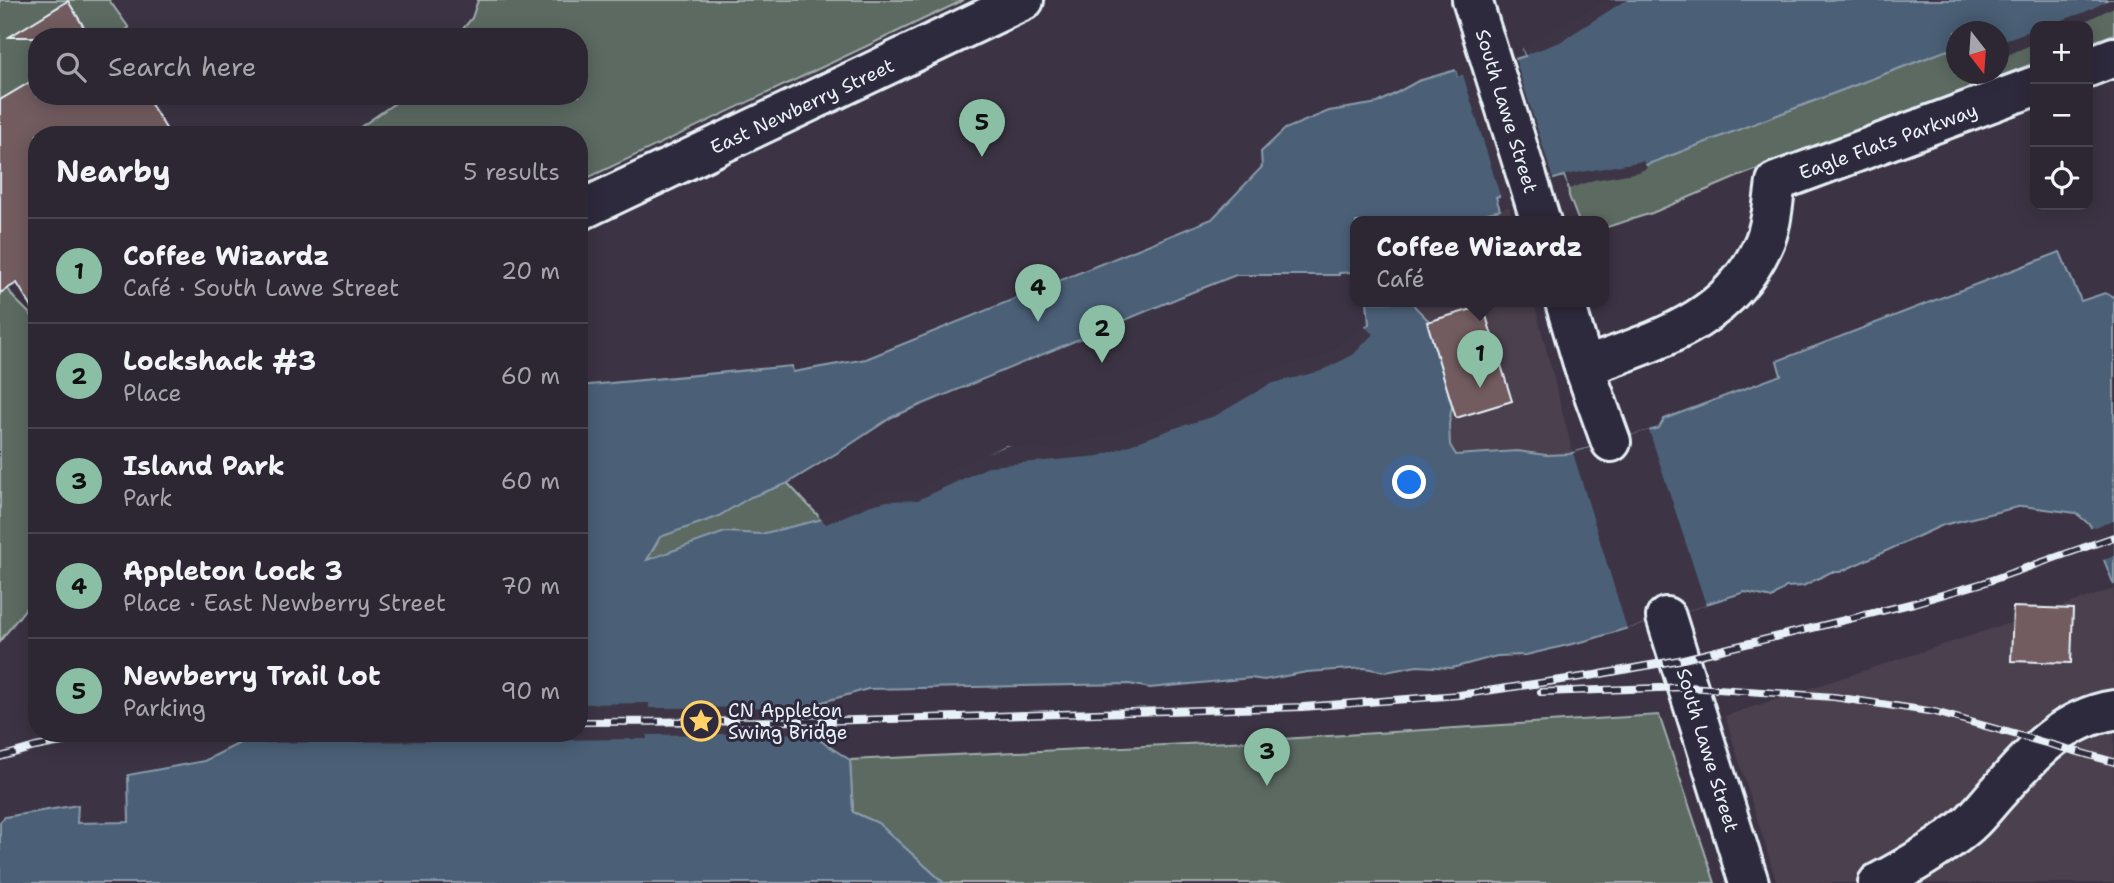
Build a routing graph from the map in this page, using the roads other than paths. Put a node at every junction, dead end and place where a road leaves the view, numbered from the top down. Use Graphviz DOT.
graph roads {
  1 [pos="1024,0"];
  2 [pos="1472,0"];
  3 [pos="2114,57"];
  4 [pos="2093,65"];
  5 [pos="2030,88"];
  6 [pos="588,207"];
  7 [pos="1537,210"];
  8 [pos="1566,307"];
  9 [pos="1584,367"];
  10 [pos="1611,442"];
  11 [pos="1666,617"];
  12 [pos="2114,710"];
  13 [pos="1749,883"];
  14 [pos="1878,883"];
  1 -- 6 [label="street, East Newberry Street"];
  2 -- 7 [label="street, South Lawe Street"];
  3 -- 4 [label="street"];
  5 -- 9 [label="street, Eagle Flats Parkway"];
  8 -- 9 [label="street"];
  9 -- 10 [label="street"];
  11 -- 13 [label="street, South Lawe Street"];
  12 -- 14 [label="street"];
}
